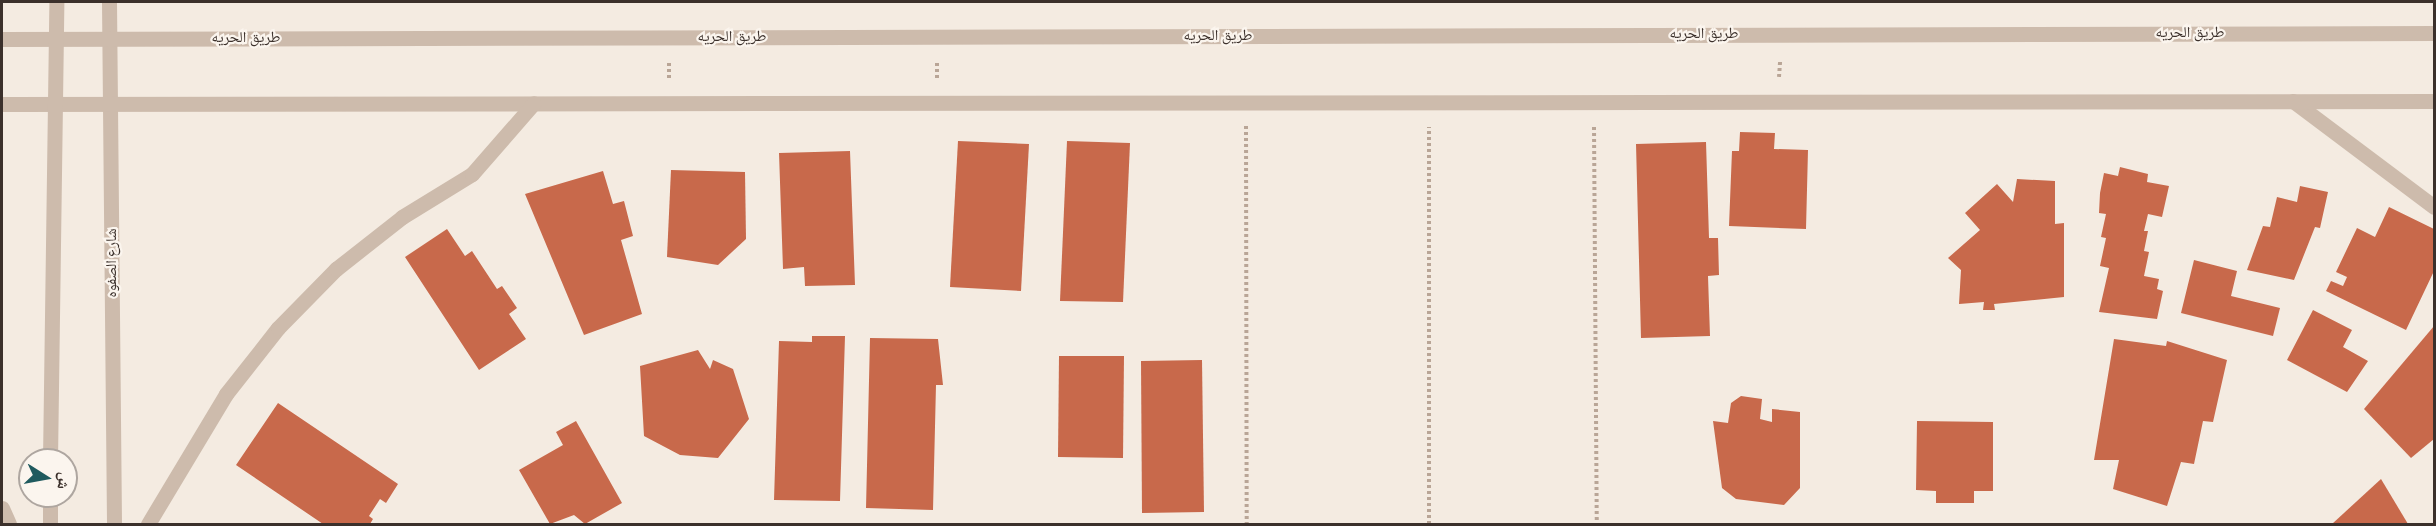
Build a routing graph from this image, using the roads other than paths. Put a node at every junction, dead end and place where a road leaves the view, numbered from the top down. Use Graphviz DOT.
graph roads {
  1 [pos="56,2"];
  2 [pos="109,2"];
  3 [pos="2434,33"];
  4 [pos="55,38"];
  5 [pos="2,39"];
  6 [pos="110,39"];
  7 [pos="2293,101"];
  8 [pos="2434,101"];
  9 [pos="534,103"];
  10 [pos="2,104"];
  11 [pos="53,104"];
  12 [pos="111,104"];
  13 [pos="2434,207"];
  14 [pos="50,448"];
  15 [pos="2,508"];
  16 [pos="50,508"];
  17 [pos="9,525"];
  18 [pos="50,525"];
  19 [pos="114,525"];
  20 [pos="148,525"];
  1 -- 4 [label="street"];
  2 -- 6 [label="street, شارع الصفوه"];
  3 -- 6 [label="street, طريق الحريه"];
  4 -- 5 [label="street, طريق الحريه"];
  4 -- 6 [label="street, طريق الحريه"];
  4 -- 11 [label="street"];
  6 -- 12 [label="street, شارع الصفوه"];
  7 -- 8 [label="street"];
  7 -- 9 [label="street"];
  7 -- 13 [label="street"];
  9 -- 12 [label="street"];
  9 -- 20 [label="street"];
  10 -- 11 [label="street"];
  11 -- 12 [label="street"];
  11 -- 14 [label="street"];
  12 -- 19 [label="street, شارع الصفوه"];
  15 -- 17 [label="street"];
  16 -- 18 [label="street"];
}
